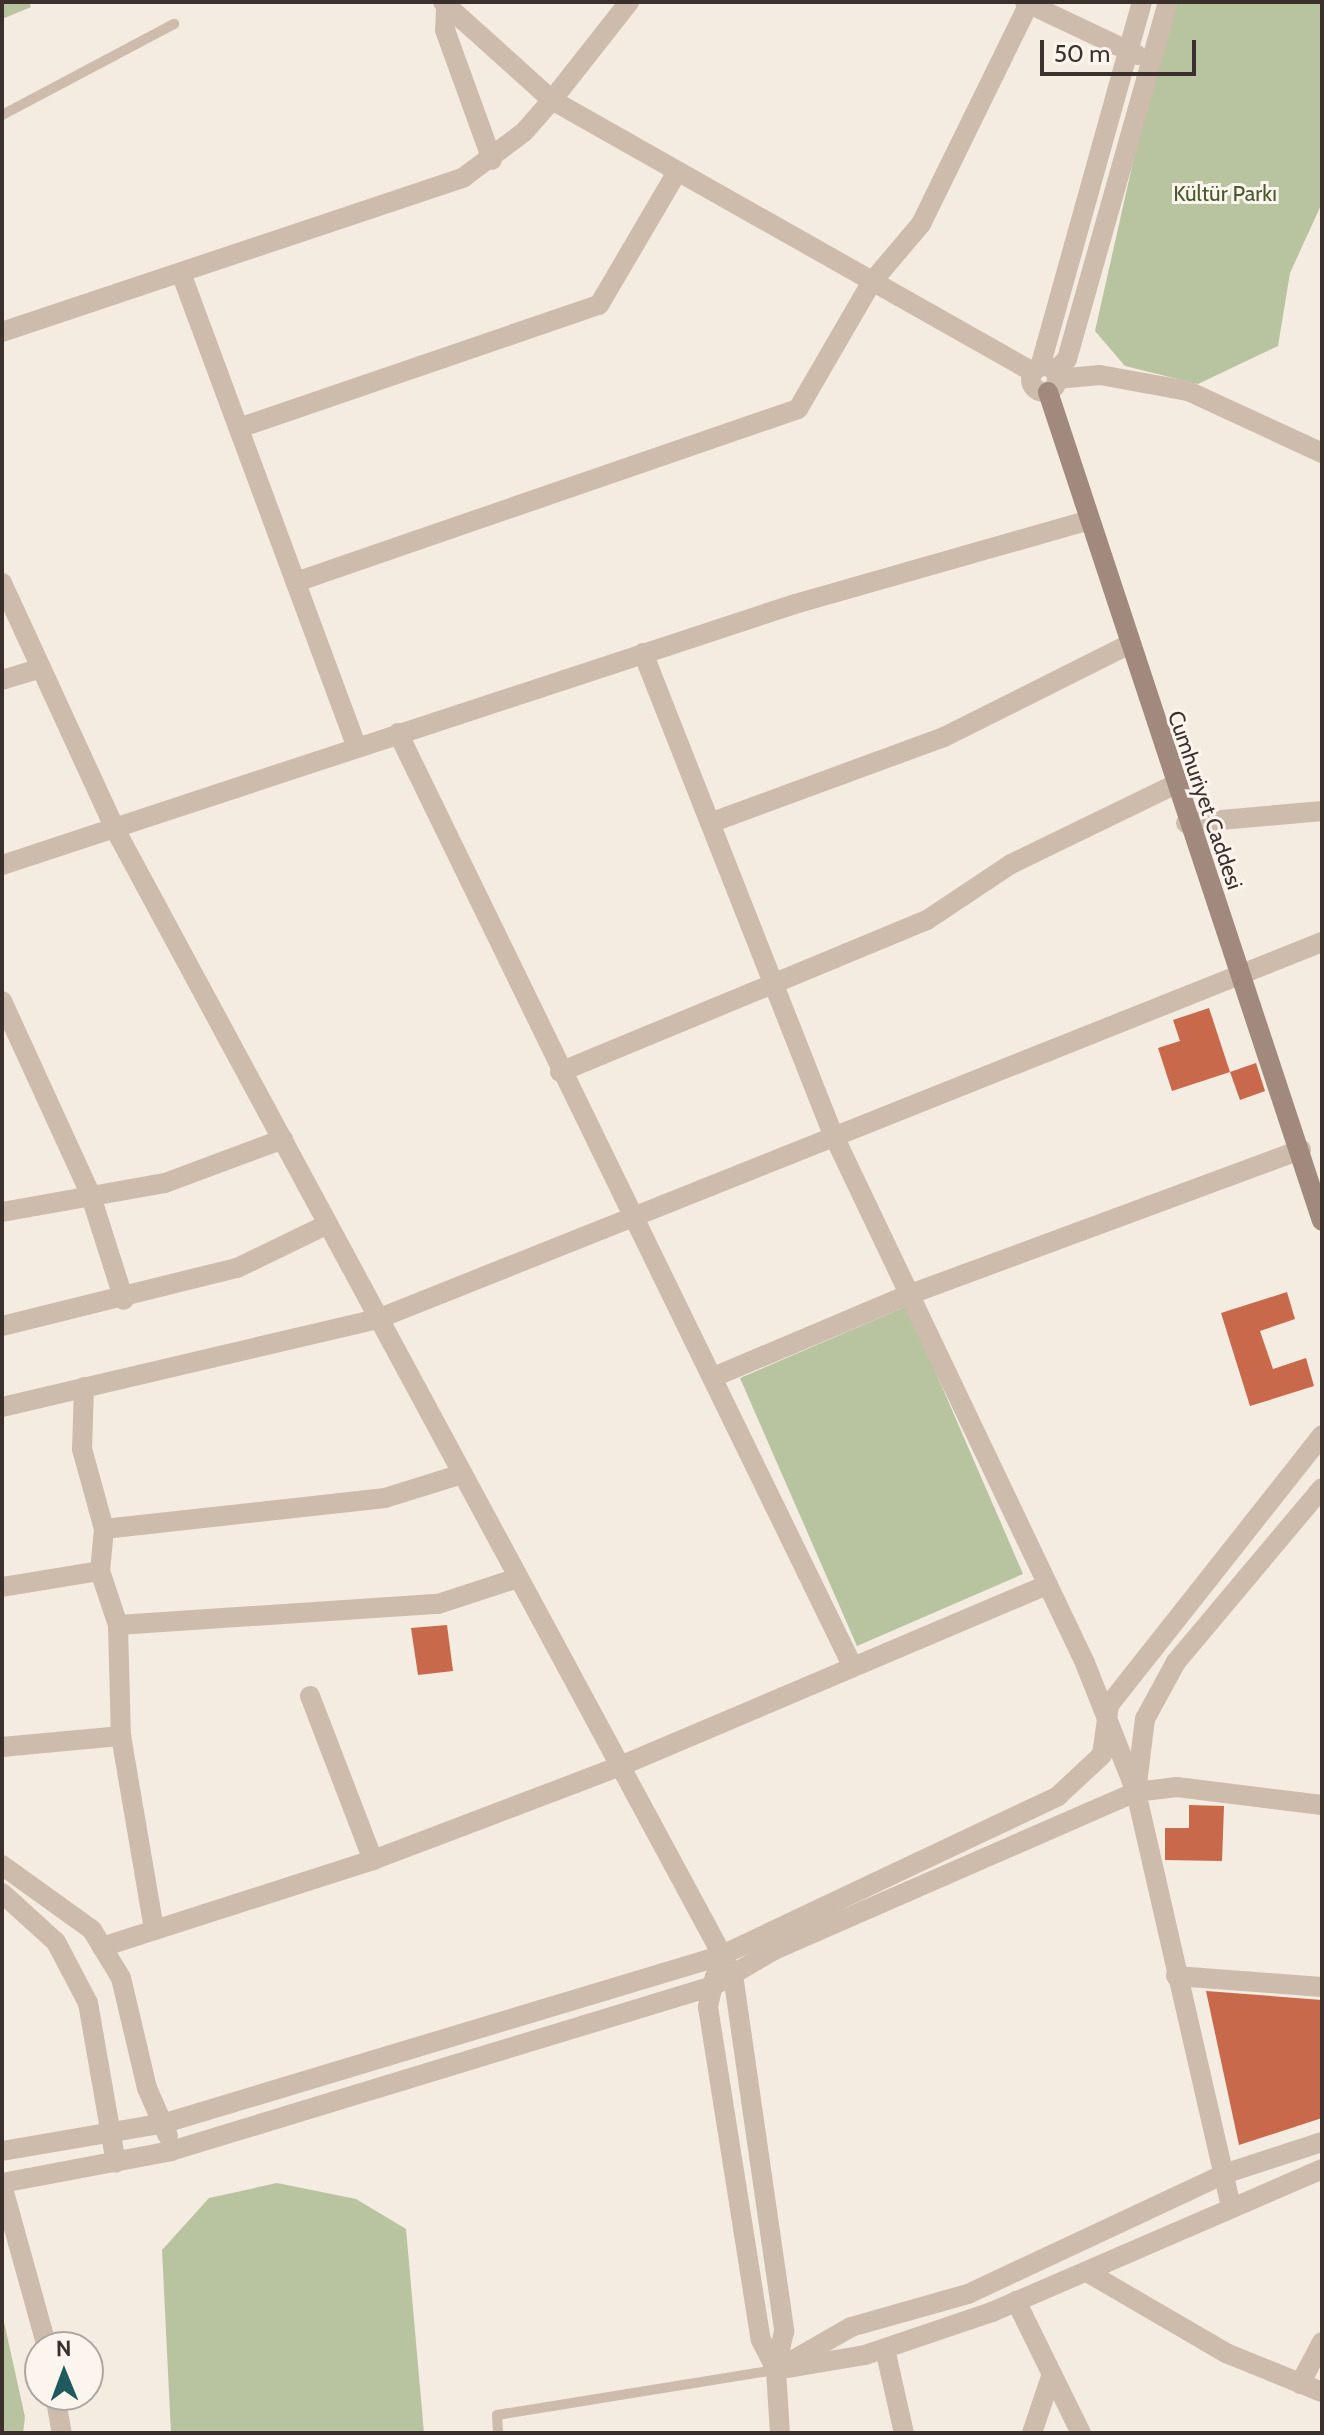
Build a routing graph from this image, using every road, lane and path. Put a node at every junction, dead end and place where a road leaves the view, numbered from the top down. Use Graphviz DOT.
graph roads {
  1 [pos="629,2"];
  2 [pos="1142,2"];
  3 [pos="1168,2"];
  4 [pos="1027,3"];
  5 [pos="444,4"];
  6 [pos="174,24"];
  7 [pos="1128,51"];
  8 [pos="1151,61"];
  9 [pos="552,100"];
  10 [pos="2,115"];
  11 [pos="492,160"];
  12 [pos="677,172"];
  13 [pos="181,273"];
  14 [pos="871,283"];
  15 [pos="2,332"];
  16 [pos="1047,376"];
  17 [pos="239,428"];
  18 [pos="1322,453"];
  19 [pos="1087,521"];
  20 [pos="296,582"];
  21 [pos="2,583"];
  22 [pos="1128,645"];
  23 [pos="643,653"];
  24 [pos="41,668"];
  25 [pos="2,680"];
  26 [pos="398,733"];
  27 [pos="356,745"];
  28 [pos="1174,785"];
  29 [pos="1322,811"];
  30 [pos="710,823"];
  31 [pos="1186,823"];
  32 [pos="116,831"];
  33 [pos="2,865"];
  34 [pos="1322,942"];
  35 [pos="1239,973"];
  36 [pos="773,983"];
  37 [pos="2,1001"];
  38 [pos="10,1038"];
  39 [pos="560,1072"];
  40 [pos="832,1132"];
  41 [pos="283,1139"];
  42 [pos="1301,1150"];
  43 [pos="90,1193"];
  44 [pos="1320,1207"];
  45 [pos="2,1212"];
  46 [pos="635,1216"];
  47 [pos="328,1224"];
  48 [pos="908,1295"];
  49 [pos="124,1300"];
  50 [pos="380,1318"];
  51 [pos="2,1326"];
  52 [pos="716,1376"];
  53 [pos="84,1387"];
  54 [pos="2,1407"];
  55 [pos="1322,1435"];
  56 [pos="462,1474"];
  57 [pos="1322,1488"];
  58 [pos="104,1529"];
  59 [pos="100,1571"];
  60 [pos="518,1578"];
  61 [pos="1047,1585"];
  62 [pos="2,1587"];
  63 [pos="118,1625"];
  64 [pos="852,1665"];
  65 [pos="310,1696"];
  66 [pos="1106,1727"];
  67 [pos="121,1736"];
  68 [pos="2,1747"];
  69 [pos="618,1767"];
  70 [pos="1136,1792"];
  71 [pos="1322,1805"];
  72 [pos="373,1860"];
  73 [pos="2,1865"];
  74 [pos="2,1893"];
  75 [pos="154,1930"];
  76 [pos="102,1947"];
  77 [pos="720,1956"];
  78 [pos="733,1975"];
  79 [pos="1176,1976"];
  80 [pos="713,1986"];
  81 [pos="1322,1987"];
  82 [pos="165,2123"];
  83 [pos="111,2132"];
  84 [pos="1322,2142"];
  85 [pos="2,2151"];
  86 [pos="171,2151"];
  87 [pos="116,2163"];
  88 [pos="1322,2169"];
  89 [pos="1224,2174"];
  90 [pos="2,2184"];
  91 [pos="1230,2204"];
  92 [pos="1087,2272"];
  93 [pos="1016,2301"];
  94 [pos="43,2331"];
  95 [pos="1322,2342"];
  96 [pos="885,2349"];
  97 [pos="776,2370"];
  98 [pos="1052,2374"];
  99 [pos="1300,2384"];
  100 [pos="1322,2392"];
  101 [pos="58,2411"];
  102 [pos="62,2433"];
  103 [pos="498,2433"];
  104 [pos="780,2433"];
  105 [pos="904,2433"];
  106 [pos="1032,2433"];
  107 [pos="1081,2433"];
  1 -- 9 [label="street"];
  2 -- 7 [label="street"];
  3 -- 8 [label="street"];
  4 -- 7 [label="street"];
  4 -- 14 [label="street"];
  5 -- 9 [label="street"];
  5 -- 11 [label="street"];
  6 -- 10 [label="lane"];
  7 -- 8 [label="street"];
  7 -- 16 [label="street"];
  8 -- 16 [label="street"];
  9 -- 11 [label="street"];
  9 -- 12 [label="street"];
  11 -- 13 [label="street"];
  12 -- 14 [label="street"];
  12 -- 17 [label="street"];
  13 -- 15 [label="street"];
  13 -- 17 [label="street"];
  14 -- 16 [label="street"];
  14 -- 20 [label="street"];
  16 -- 18 [label="street"];
  16 -- 19 [label="main road, Cumhuriyet Caddesi"];
  17 -- 20 [label="street"];
  19 -- 22 [label="main road, Cumhuriyet Caddesi"];
  19 -- 23 [label="street"];
  20 -- 27 [label="street"];
  21 -- 24 [label="street"];
  22 -- 28 [label="main road, Cumhuriyet Caddesi"];
  22 -- 30 [label="street"];
  23 -- 26 [label="street"];
  23 -- 30 [label="street"];
  24 -- 25 [label="street"];
  24 -- 32 [label="street"];
  26 -- 27 [label="street"];
  26 -- 39 [label="street"];
  27 -- 32 [label="street"];
  28 -- 31 [label="main road, Cumhuriyet Caddesi"];
  28 -- 36 [label="street"];
  29 -- 31 [label="street"];
  30 -- 36 [label="street"];
  31 -- 35 [label="main road, Cumhuriyet Caddesi"];
  32 -- 33 [label="street"];
  32 -- 41 [label="street"];
  34 -- 35 [label="street"];
  35 -- 40 [label="street"];
  35 -- 42 [label="main road, Cumhuriyet Caddesi"];
  36 -- 39 [label="street"];
  36 -- 40 [label="street"];
  37 -- 38 [label="street"];
  38 -- 43 [label="street"];
  39 -- 46 [label="street"];
  40 -- 46 [label="street"];
  40 -- 48 [label="street"];
  41 -- 43 [label="street"];
  41 -- 47 [label="street"];
  42 -- 44 [label="main road, Cumhuriyet Caddesi"];
  42 -- 48 [label="street"];
  43 -- 45 [label="street"];
  43 -- 49 [label="street"];
  46 -- 50 [label="street"];
  46 -- 52 [label="street"];
  47 -- 49 [label="street"];
  47 -- 50 [label="street"];
  48 -- 52 [label="street"];
  48 -- 61 [label="street"];
  49 -- 51 [label="street"];
  50 -- 53 [label="street"];
  50 -- 56 [label="street"];
  52 -- 64 [label="street"];
  53 -- 54 [label="street"];
  53 -- 58 [label="street"];
  55 -- 66 [label="street"];
  56 -- 58 [label="street"];
  56 -- 60 [label="street"];
  57 -- 70 [label="street"];
  58 -- 59 [label="street"];
  59 -- 62 [label="street"];
  59 -- 63 [label="street"];
  60 -- 63 [label="street"];
  60 -- 69 [label="street"];
  61 -- 64 [label="street"];
  61 -- 66 [label="street"];
  63 -- 67 [label="street"];
  64 -- 69 [label="street"];
  65 -- 72 [label="street"];
  66 -- 70 [label="street"];
  66 -- 77 [label="street"];
  67 -- 68 [label="street"];
  67 -- 75 [label="street"];
  69 -- 72 [label="street"];
  69 -- 77 [label="street"];
  70 -- 71 [label="street"];
  70 -- 78 [label="street"];
  70 -- 79 [label="street"];
  72 -- 75 [label="street"];
  73 -- 76 [label="street"];
  74 -- 83 [label="street"];
  75 -- 76 [label="street"];
  76 -- 82 [label="street"];
  77 -- 78 [label="street"];
  77 -- 80 [label="street"];
  77 -- 82 [label="street"];
  78 -- 80 [label="street"];
  78 -- 97 [label="street"];
  79 -- 81 [label="street"];
  79 -- 89 [label="street"];
  80 -- 86 [label="street"];
  80 -- 97 [label="street"];
  82 -- 83 [label="street"];
  82 -- 86 [label="street"];
  83 -- 85 [label="street"];
  83 -- 87 [label="street"];
  84 -- 89 [label="street"];
  86 -- 87 [label="street"];
  87 -- 90 [label="street"];
  88 -- 91 [label="street"];
  89 -- 91 [label="street"];
  89 -- 97 [label="street"];
  90 -- 94 [label="street"];
  91 -- 92 [label="street"];
  92 -- 93 [label="street"];
  92 -- 99 [label="street"];
  93 -- 96 [label="street"];
  93 -- 98 [label="street"];
  95 -- 99 [label="street"];
  96 -- 97 [label="street"];
  96 -- 105 [label="street"];
  97 -- 103 [label="lane"];
  97 -- 104 [label="street"];
  98 -- 106 [label="street"];
  98 -- 107 [label="street"];
  99 -- 100 [label="street"];
  101 -- 102 [label="street"];
}
